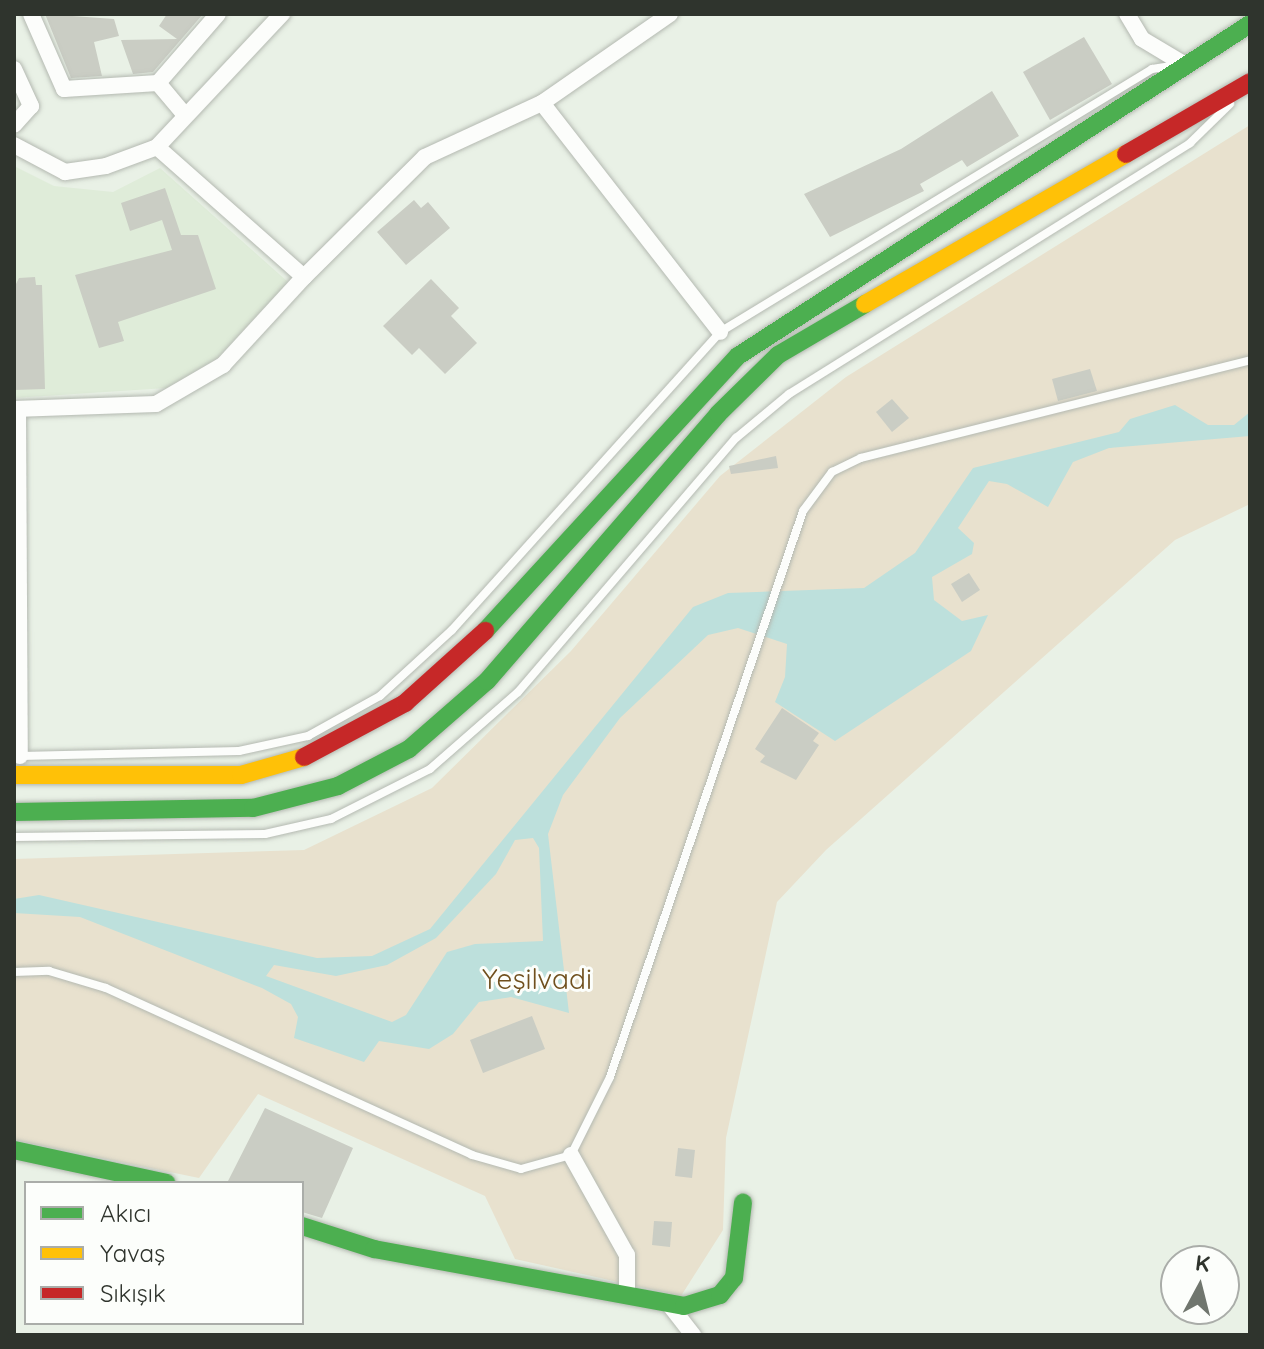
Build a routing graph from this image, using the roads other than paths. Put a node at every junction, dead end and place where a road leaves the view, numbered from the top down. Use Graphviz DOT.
graph roads {
  1 [pos="32,14"];
  2 [pos="218,14"];
  3 [pos="282,14"];
  4 [pos="670,14"];
  5 [pos="1127,14"];
  6 [pos="1250,24"];
  7 [pos="1182,63"];
  8 [pos="14,69"];
  9 [pos="158,83"];
  10 [pos="1250,84"];
  11 [pos="542,103"];
  12 [pos="183,113"];
  13 [pos="14,125"];
  14 [pos="14,145"];
  15 [pos="157,147"];
  16 [pos="304,277"];
  17 [pos="720,332"];
  18 [pos="1250,360"];
  19 [pos="16,409"];
  20 [pos="17,756"];
  21 [pos="14,775"];
  22 [pos="14,812"];
  23 [pos="14,837"];
  24 [pos="14,972"];
  25 [pos="14,1150"];
  26 [pos="571,1155"];
  27 [pos="157,1181"];
  28 [pos="743,1203"];
  29 [pos="304,1227"];
  30 [pos="627,1295"];
  31 [pos="668,1303"];
  32 [pos="693,1335"];
  1 -- 9 [label="street"];
  2 -- 9 [label="street"];
  3 -- 12 [label="street"];
  4 -- 11 [label="street"];
  5 -- 7 [label="street"];
  6 -- 7 [label="main road"];
  7 -- 17 [label="lane"];
  7 -- 21 [label="main road"];
  8 -- 13 [label="street"];
  9 -- 12 [label="street"];
  10 -- 22 [label="main road"];
  10 -- 23 [label="lane"];
  11 -- 16 [label="street"];
  11 -- 17 [label="street"];
  12 -- 15 [label="street"];
  14 -- 15 [label="street"];
  15 -- 16 [label="street"];
  16 -- 19 [label="street"];
  17 -- 20 [label="lane"];
  18 -- 26 [label="lane"];
  19 -- 20 [label="street"];
  24 -- 26 [label="lane"];
  25 -- 27 [label="main road"];
  26 -- 30 [label="street"];
  28 -- 31 [label="main road"];
  29 -- 30 [label="main road"];
  30 -- 31 [label="main road"];
  31 -- 32 [label="street"];
}
